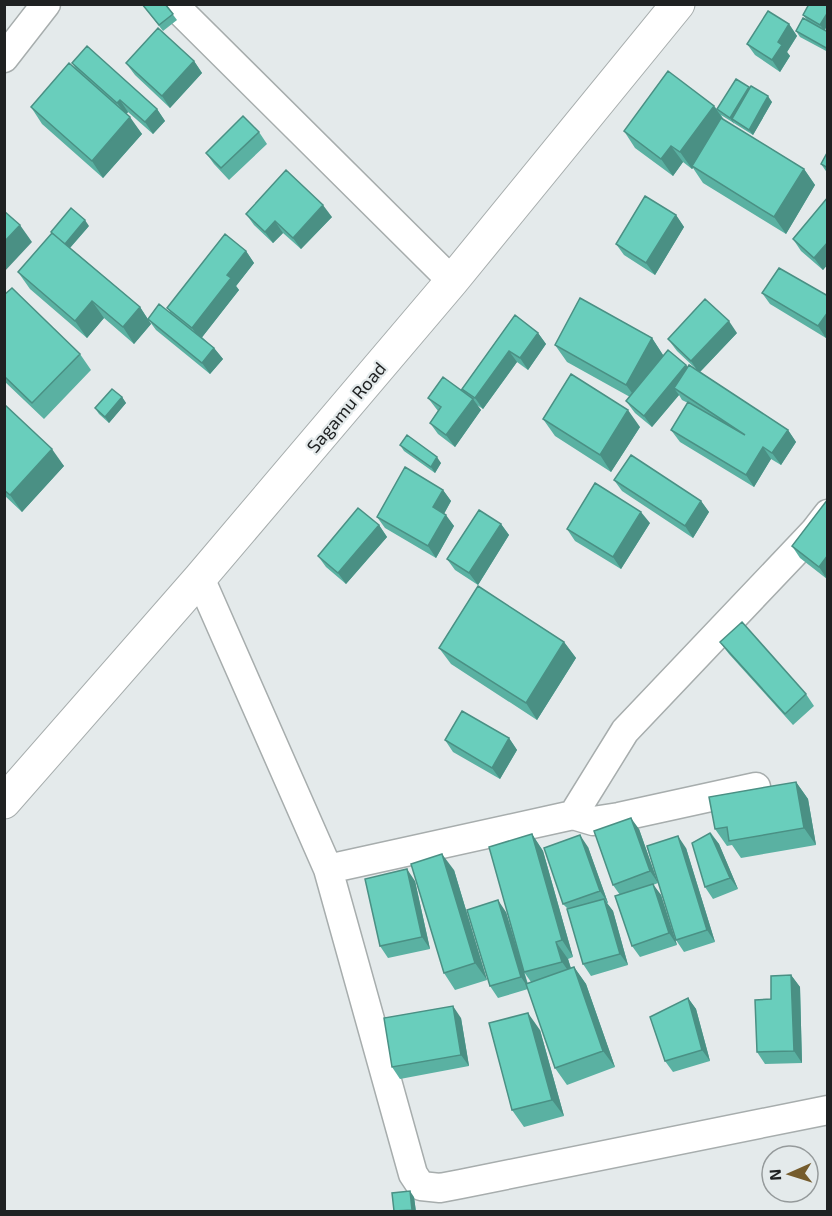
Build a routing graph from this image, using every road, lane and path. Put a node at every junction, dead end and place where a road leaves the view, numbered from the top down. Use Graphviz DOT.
graph roads {
  1 [pos="46,4"];
  2 [pos="174,4"];
  3 [pos="678,4"];
  4 [pos="4,57"];
  5 [pos="452,281"];
  6 [pos="828,514"];
  7 [pos="200,578"];
  8 [pos="756,787"];
  9 [pos="4,802"];
  10 [pos="573,815"];
  11 [pos="328,869"];
  12 [pos="828,1110"];
  1 -- 4 [label="street"];
  2 -- 5 [label="street"];
  3 -- 5 [label="highway, Sagamu Road"];
  5 -- 7 [label="highway, Sagamu Road"];
  6 -- 10 [label="street"];
  7 -- 9 [label="highway, Sagamu Road"];
  7 -- 11 [label="street"];
  8 -- 10 [label="street"];
  10 -- 11 [label="street"];
  11 -- 12 [label="street"];
}
